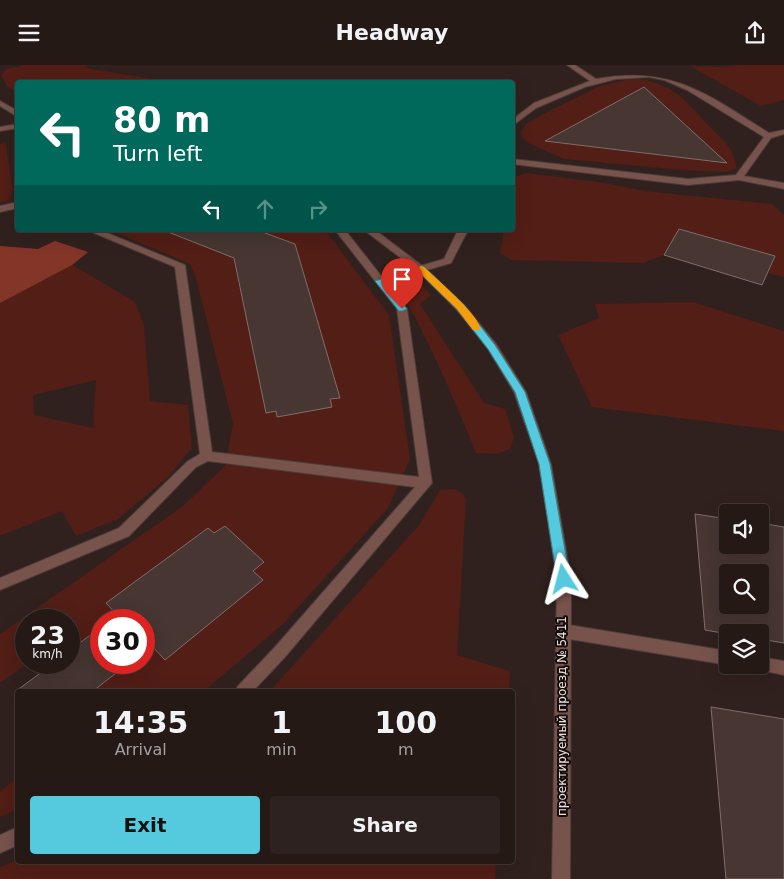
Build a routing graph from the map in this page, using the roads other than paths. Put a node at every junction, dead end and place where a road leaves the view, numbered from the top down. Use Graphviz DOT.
graph roads {
  1 [pos="570,65"];
  2 [pos="597,83"];
  3 [pos="0,103"];
  4 [pos="15,113"];
  5 [pos="515,122"];
  6 [pos="15,125"];
  7 [pos="0,129"];
  8 [pos="784,132"];
  9 [pos="768,136"];
  10 [pos="515,161"];
  11 [pos="739,177"];
  12 [pos="784,185"];
  13 [pos="15,206"];
  14 [pos="0,209"];
  15 [pos="97,232"];
  16 [pos="342,232"];
  17 [pos="372,232"];
  18 [pos="462,232"];
  19 [pos="421,269"];
  20 [pos="380,281"];
  21 [pos="206,456"];
  22 [pos="426,483"];
  23 [pos="0,584"];
  24 [pos="563,631"];
  25 [pos="719,657"];
  26 [pos="769,666"];
  27 [pos="784,668"];
  28 [pos="244,689"];
  29 [pos="15,837"];
  30 [pos="0,844"];
  31 [pos="561,879"];
  1 -- 2 [label="street"];
  2 -- 5 [label="street"];
  2 -- 9 [label="street"];
  3 -- 4 [label="street"];
  6 -- 7 [label="street"];
  8 -- 9 [label="street"];
  9 -- 11 [label="street"];
  10 -- 11 [label="street"];
  11 -- 12 [label="street"];
  13 -- 14 [label="street"];
  15 -- 21 [label="street"];
  16 -- 20 [label="street"];
  17 -- 19 [label="street, проектируемый проезд № 5411"];
  18 -- 19 [label="street"];
  19 -- 20 [label="street"];
  19 -- 24 [label="street, проектируемый проезд № 5411"];
  20 -- 22 [label="street"];
  21 -- 22 [label="street"];
  21 -- 23 [label="street"];
  22 -- 28 [label="street"];
  24 -- 25 [label="street"];
  24 -- 31 [label="street, проектируемый проезд № 5411"];
  26 -- 27 [label="street"];
  29 -- 30 [label="street"];
}
